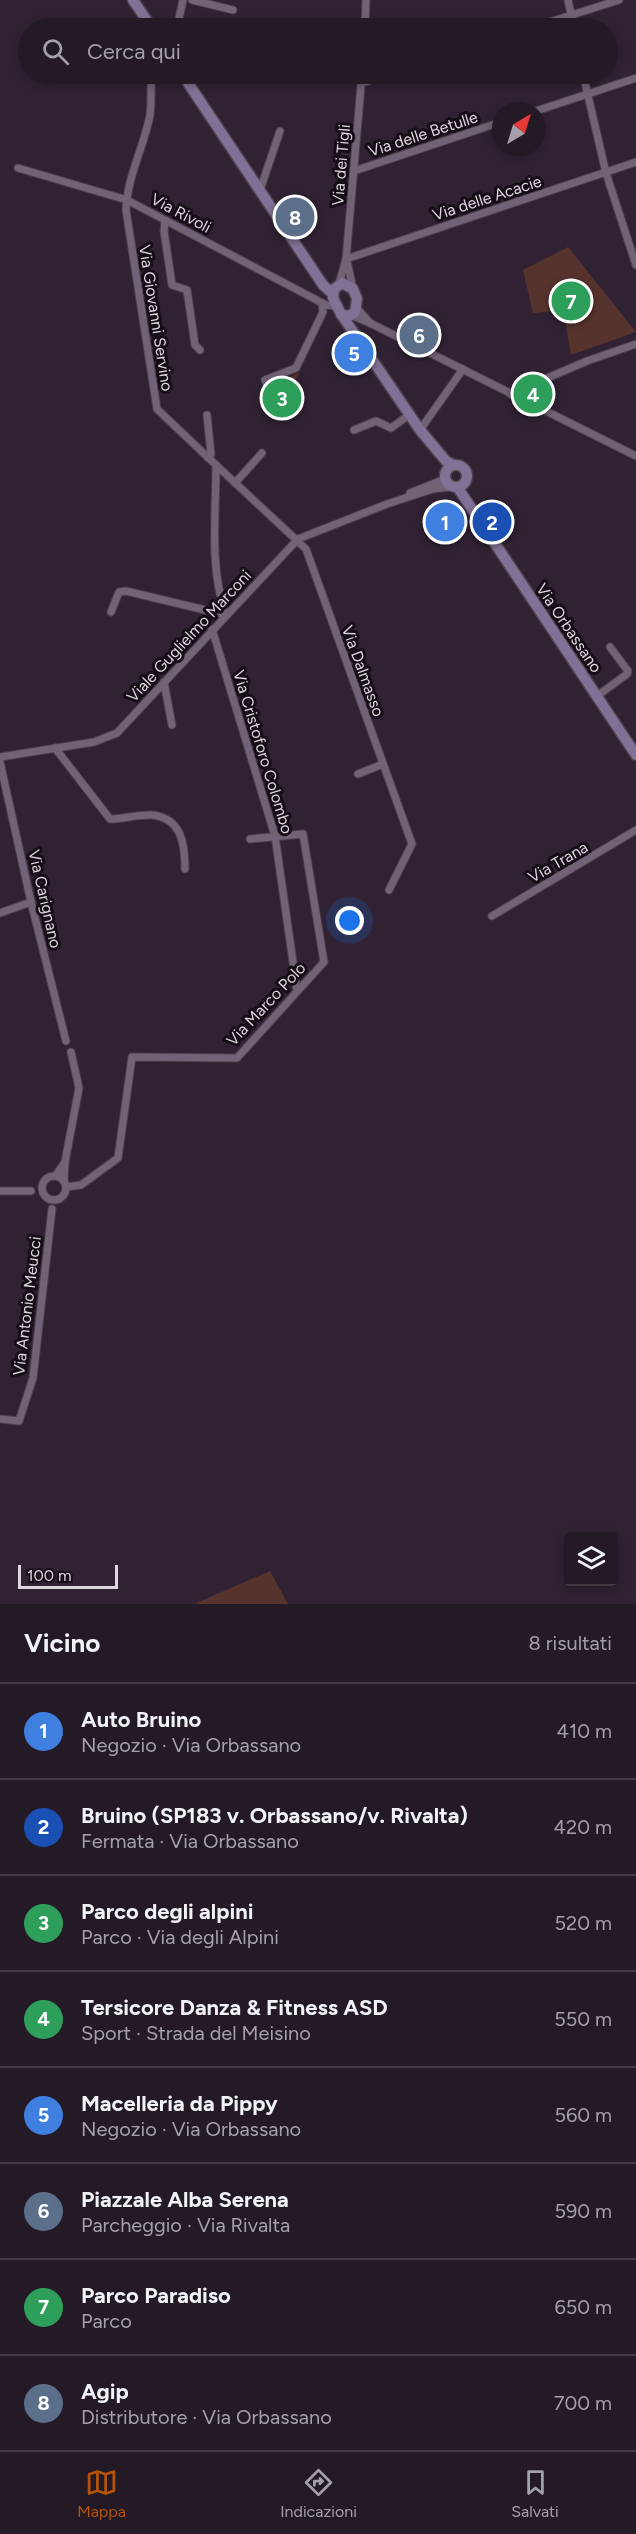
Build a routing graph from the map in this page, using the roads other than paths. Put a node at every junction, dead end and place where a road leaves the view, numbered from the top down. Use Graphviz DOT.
graph roads {
  1 [pos="133,0"];
  2 [pos="183,0"];
  3 [pos="192,0"];
  4 [pos="366,0"];
  5 [pos="568,0"];
  6 [pos="619,0"];
  7 [pos="233,10"];
  8 [pos="571,16"];
  9 [pos="145,18"];
  10 [pos="179,18"];
  11 [pos="365,18"];
  12 [pos="564,18"];
  13 [pos="636,78"];
  14 [pos="152,84"];
  15 [pos="189,84"];
  16 [pos="362,84"];
  17 [pos="585,84"];
  18 [pos="618,84"];
  19 [pos="618,84"];
  20 [pos="587,94"];
  21 [pos="546,108"];
  22 [pos="492,126"];
  23 [pos="280,131"];
  24 [pos="636,162"];
  25 [pos="18,168"];
  26 [pos="354,171"];
  27 [pos="606,173"];
  28 [pos="260,190"];
  29 [pos="127,200"];
  30 [pos="165,221"];
  31 [pos="346,259"];
  32 [pos="636,266"];
  33 [pos="336,288"];
  34 [pos="353,289"];
  35 [pos="322,303"];
  36 [pos="346,310"];
  37 [pos="636,344"];
  38 [pos="200,350"];
  39 [pos="462,369"];
  40 [pos="510,394"];
  41 [pos="275,406"];
  42 [pos="207,415"];
  43 [pos="409,415"];
  44 [pos="354,430"];
  45 [pos="420,430"];
  46 [pos="262,453"];
  47 [pos="636,456"];
  48 [pos="208,458"];
  49 [pos="216,465"];
  50 [pos="453,479"];
  51 [pos="235,483"];
  52 [pos="298,539"];
  53 [pos="111,612"];
  54 [pos="226,615"];
  55 [pos="213,629"];
  56 [pos="610,647"];
  57 [pos="164,682"];
  58 [pos="597,696"];
  59 [pos="172,725"];
  60 [pos="55,748"];
  61 [pos="636,755"];
  62 [pos="0,757"];
  63 [pos="0,762"];
  64 [pos="383,764"];
  65 [pos="358,774"];
  66 [pos="636,831"];
  67 [pos="275,836"];
  68 [pos="250,839"];
  69 [pos="185,868"];
  70 [pos="389,890"];
  71 [pos="31,902"];
  72 [pos="0,913"];
  73 [pos="492,916"];
  74 [pos="297,990"];
  75 [pos="66,1041"];
  76 [pos="71,1052"];
  77 [pos="65,1162"];
  78 [pos="56,1175"];
  79 [pos="43,1183"];
  80 [pos="65,1184"];
  81 [pos="0,1191"];
  82 [pos="31,1191"];
  83 [pos="46,1196"];
  84 [pos="57,1200"];
  85 [pos="52,1209"];
  86 [pos="0,1419"];
  1 -- 9 [label="main road"];
  2 -- 10 [label="street"];
  3 -- 7 [label="street"];
  4 -- 11 [label="street"];
  5 -- 8 [label="street"];
  6 -- 8 [label="street"];
  8 -- 12 [label="street"];
  13 -- 18 [label="street"];
  14 -- 29 [label="street, Via Giovanni Servino"];
  15 -- 28 [label="main road"];
  16 -- 26 [label="street, Via dei Tigli"];
  17 -- 20 [label="street"];
  19 -- 20 [label="street"];
  20 -- 21 [label="street"];
  20 -- 27 [label="street"];
  22 -- 26 [label="street, Via delle Betulle"];
  23 -- 28 [label="street"];
  24 -- 27 [label="street, Via delle Acacie"];
  25 -- 29 [label="street, Via Rivoli"];
  26 -- 31 [label="street, Via dei Tigli"];
  27 -- 31 [label="street, Via delle Acacie"];
  27 -- 32 [label="street"];
  28 -- 33 [label="main road"];
  29 -- 30 [label="street, Via Rivoli"];
  29 -- 48 [label="street, Via Giovanni Servino"];
  30 -- 35 [label="street, Via Rivoli"];
  30 -- 38 [label="street"];
  31 -- 33 [label="street, Via dei Tigli"];
  31 -- 34 [label="street, Via dei Tigli"];
  33 -- 34 [label="main road"];
  33 -- 35 [label="street"];
  33 -- 36 [label="main road, Via Orbassano"];
  34 -- 36 [label="main road, Via Orbassano"];
  35 -- 36 [label="street, Via Rivoli"];
  35 -- 41 [label="street"];
  36 -- 39 [label="street, Via Rivoli"];
  36 -- 43 [label="main road, Via Orbassano"];
  37 -- 40 [label="street"];
  39 -- 40 [label="street, Via Rivoli"];
  39 -- 45 [label="street"];
  40 -- 47 [label="street, Via Rivoli"];
  42 -- 48 [label="street"];
  43 -- 44 [label="street"];
  43 -- 45 [label="main road, Via Orbassano"];
  45 -- 50 [label="main road, Via Orbassano"];
  46 -- 51 [label="street"];
  48 -- 49 [label="street, Via Giovanni Servino"];
  49 -- 51 [label="street, Via Dalmasso"];
  49 -- 54 [label="street"];
  50 -- 52 [label="street, Viale Guglielmo Marconi"];
  50 -- 58 [label="main road, Via Orbassano"];
  51 -- 52 [label="street, Via Dalmasso"];
  52 -- 54 [label="street, Viale Guglielmo Marconi"];
  52 -- 64 [label="street, Via Dalmasso"];
  53 -- 54 [label="street"];
  54 -- 55 [label="street, Viale Guglielmo Marconi"];
  55 -- 57 [label="street, Viale Guglielmo Marconi"];
  55 -- 67 [label="street, Via Cristoforo Colombo"];
  56 -- 58 [label="street, Via Orbassano"];
  57 -- 59 [label="street"];
  57 -- 60 [label="street, Viale Guglielmo Marconi"];
  58 -- 61 [label="main road"];
  60 -- 62 [label="street, Viale Guglielmo Marconi"];
  60 -- 69 [label="street"];
  63 -- 71 [label="street, Via Carignano"];
  64 -- 65 [label="street"];
  64 -- 70 [label="street, Via Dalmasso"];
  66 -- 73 [label="street, Via Trana"];
  67 -- 68 [label="street, Via Marco Polo"];
  67 -- 74 [label="street, Via Cristoforo Colombo"];
  67 -- 74 [label="street, Via Marco Polo"];
  71 -- 72 [label="street"];
  71 -- 75 [label="street, Via Carignano"];
  74 -- 80 [label="street, Via Marco Polo"];
  76 -- 77 [label="street"];
  77 -- 78 [label="street"];
  77 -- 80 [label="street"];
  78 -- 79 [label="street"];
  78 -- 80 [label="street"];
  79 -- 82 [label="street"];
  79 -- 83 [label="street"];
  80 -- 84 [label="street"];
  81 -- 82 [label="street"];
  82 -- 83 [label="street"];
  83 -- 84 [label="street"];
  83 -- 85 [label="street"];
  84 -- 85 [label="street"];
  85 -- 86 [label="street, Via Antonio Meucci"];
}
